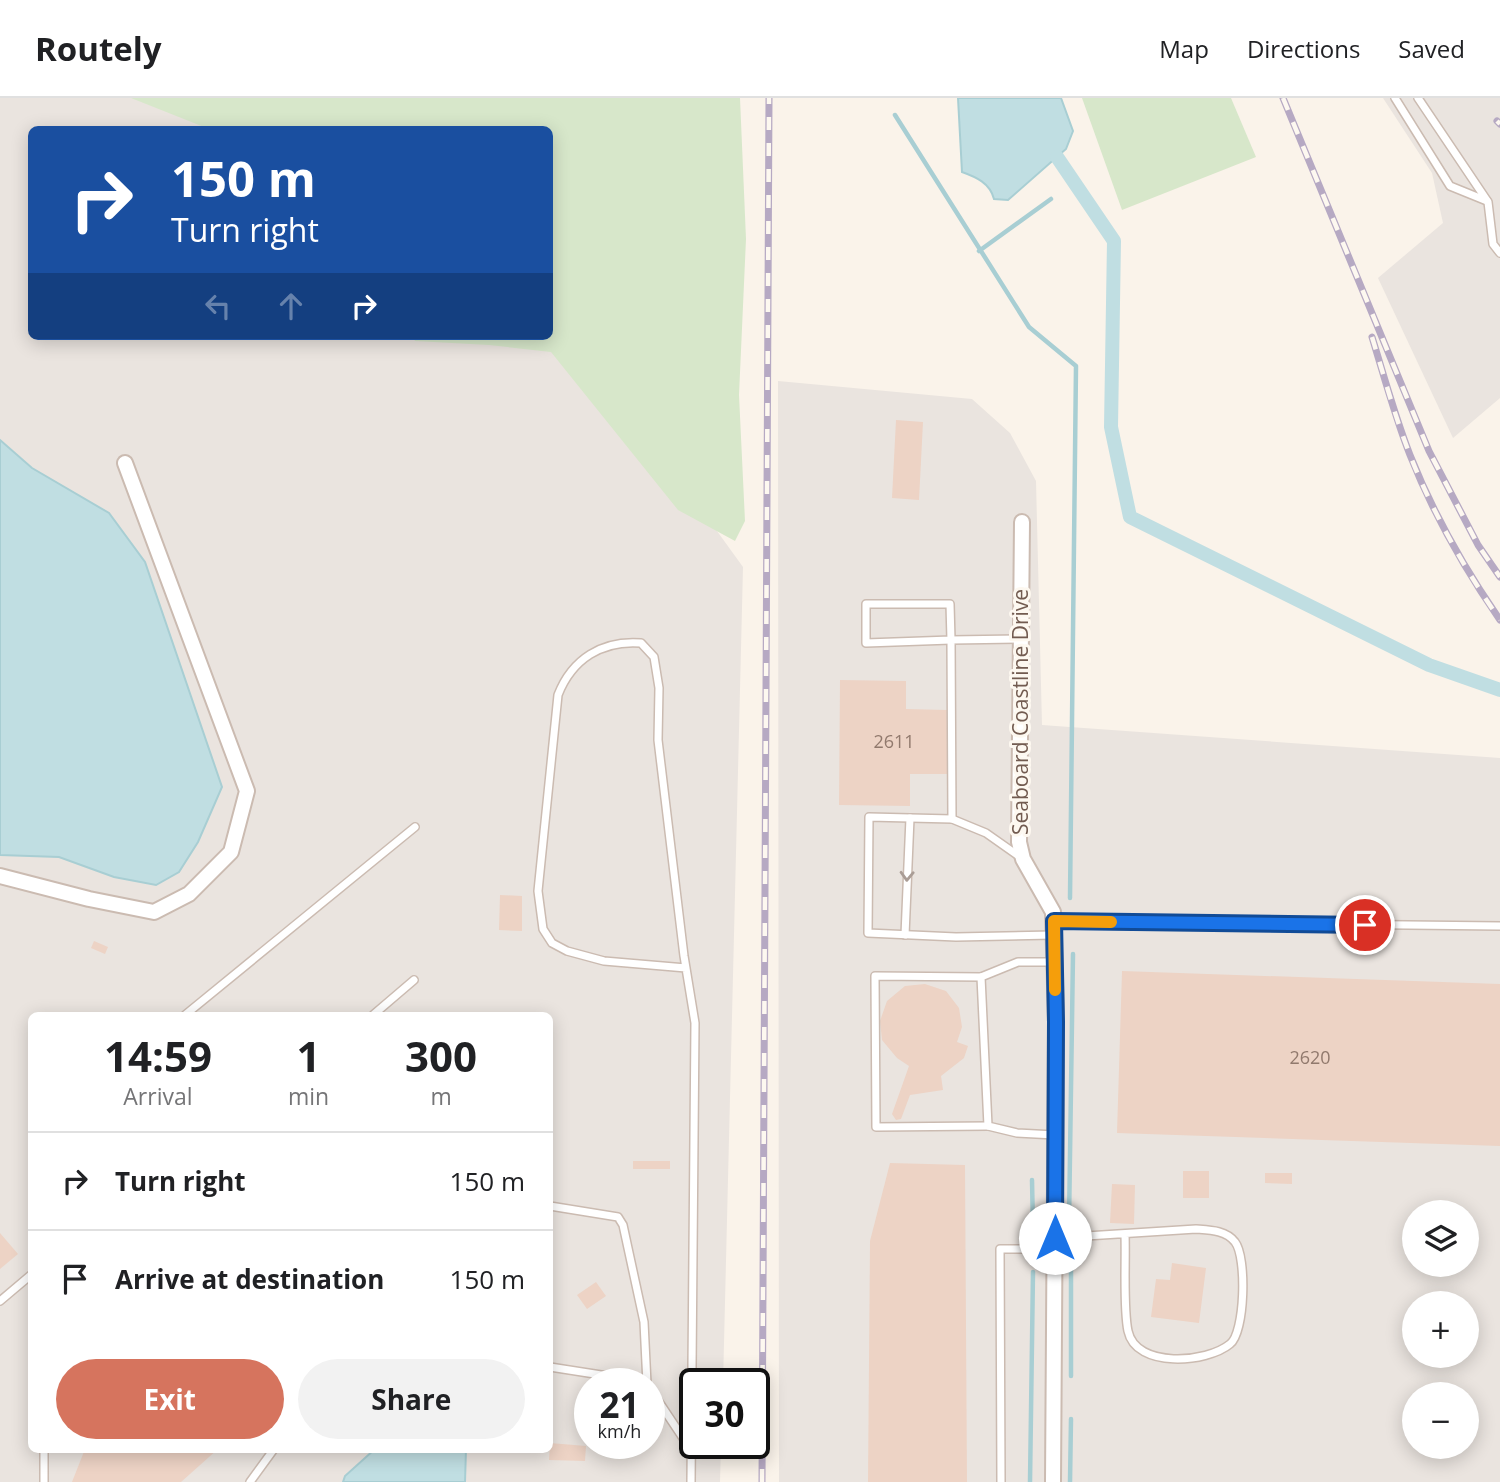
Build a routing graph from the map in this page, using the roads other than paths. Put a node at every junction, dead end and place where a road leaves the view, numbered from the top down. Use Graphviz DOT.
graph roads {
  1 [pos="1395,98"];
  2 [pos="1418,98"];
  3 [pos="1488,202"];
  4 [pos="1500,253"];
  5 [pos="125,463"];
  6 [pos="1022,522"];
  7 [pos="1021,639"];
  8 [pos="951,640"];
  9 [pos="910,818"];
  10 [pos="952,819"];
  11 [pos="415,827"];
  12 [pos="1024,859"];
  13 [pos="0,876"];
  14 [pos="1500,926"];
  15 [pos="1054,928"];
  16 [pos="905,935"];
  17 [pos="1055,962"];
  18 [pos="686,968"];
  19 [pos="981,977"];
  20 [pos="414,981"];
  21 [pos="188,1012"];
  22 [pos="377,1012"];
  23 [pos="988,1126"];
  24 [pos="1056,1135"];
  25 [pos="553,1206"];
  26 [pos="1125,1235"];
  27 [pos="1055,1244"];
  28 [pos="28,1277"];
  29 [pos="0,1301"];
  30 [pos="553,1368"];
  31 [pos="647,1368"];
  32 [pos="692,1368"];
  33 [pos="574,1371"];
  34 [pos="665,1411"];
  35 [pos="679,1432"];
  36 [pos="44,1453"];
  37 [pos="271,1453"];
  38 [pos="691,1459"];
  39 [pos="44,1482"];
  40 [pos="250,1482"];
  41 [pos="691,1482"];
  42 [pos="1001,1482"];
  43 [pos="1054,1482"];
  1 -- 3 [label="lane"];
  2 -- 3 [label="lane"];
  3 -- 4 [label="lane"];
  5 -- 13 [label="street"];
  6 -- 7 [label="street, Seaboard Coastline Drive"];
  7 -- 8 [label="lane"];
  7 -- 12 [label="street, Seaboard Coastline Drive"];
  8 -- 8 [label="lane"];
  8 -- 10 [label="lane"];
  9 -- 10 [label="lane"];
  9 -- 16 [label="lane, one-way"];
  9 -- 16 [label="lane"];
  10 -- 12 [label="lane"];
  11 -- 21 [label="lane"];
  12 -- 15 [label="street, Seaboard Coastline Drive"];
  14 -- 15 [label="lane"];
  15 -- 16 [label="lane"];
  15 -- 17 [label="street, Seaboard Coastline Drive"];
  17 -- 19 [label="lane"];
  17 -- 24 [label="street, Seaboard Coastline Drive"];
  18 -- 18 [label="lane"];
  18 -- 32 [label="lane"];
  19 -- 23 [label="lane"];
  19 -- 23 [label="lane"];
  20 -- 22 [label="lane"];
  23 -- 24 [label="lane"];
  24 -- 27 [label="street, Seaboard Coastline Drive"];
  25 -- 31 [label="lane"];
  26 -- 26 [label="lane"];
  26 -- 27 [label="lane"];
  27 -- 42 [label="lane"];
  27 -- 43 [label="street, Seaboard Coastline Drive"];
  28 -- 29 [label="lane"];
  30 -- 33 [label="lane"];
  34 -- 35 [label="lane"];
  36 -- 39 [label="lane"];
  37 -- 40 [label="lane"];
  38 -- 41 [label="lane"];
}
